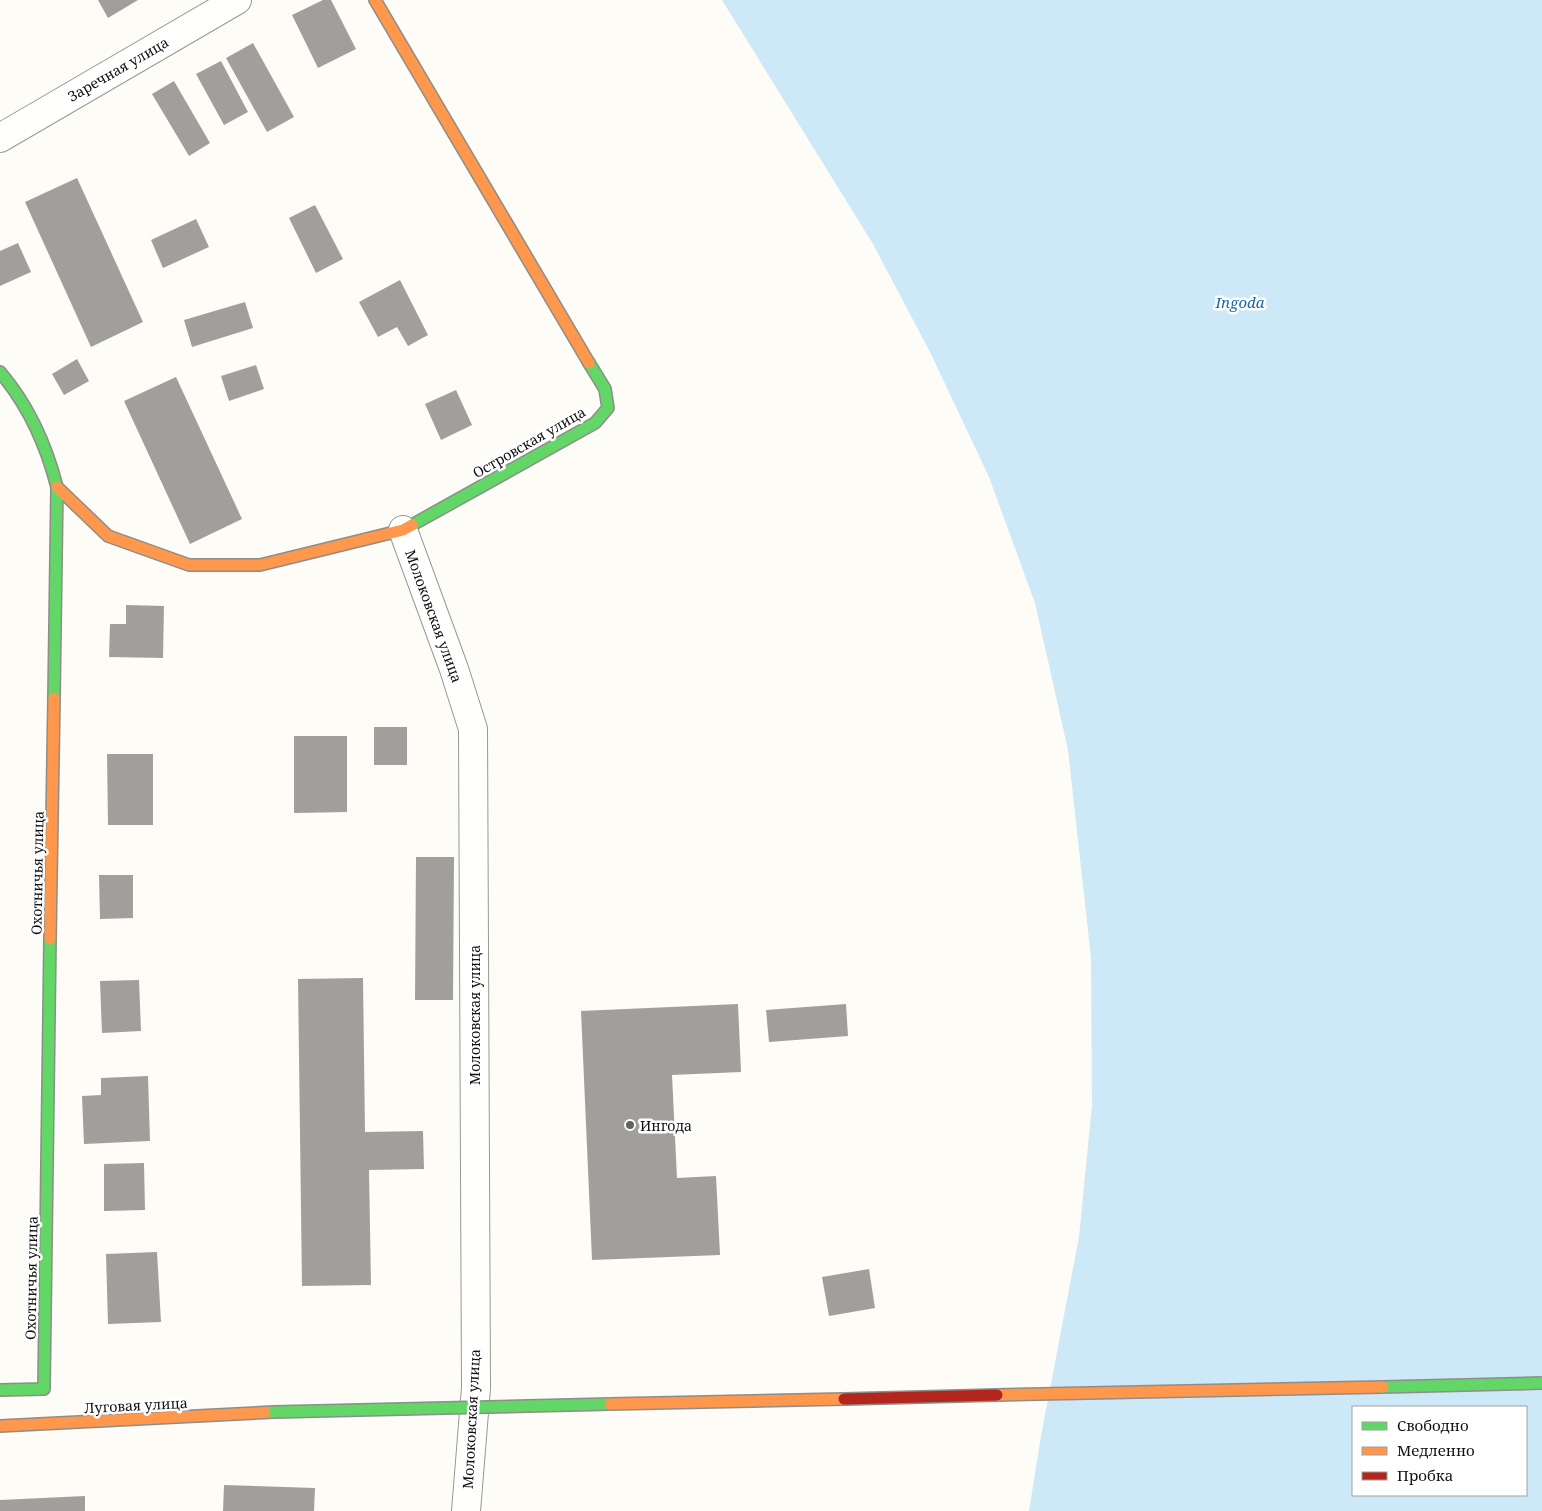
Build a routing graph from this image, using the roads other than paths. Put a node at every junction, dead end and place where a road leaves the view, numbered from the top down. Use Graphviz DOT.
graph roads {
  1 [pos="236,0"];
  2 [pos="375,0"];
  3 [pos="0,138"];
  4 [pos="0,372"];
  5 [pos="57,488"];
  6 [pos="402,530"];
  7 [pos="1542,1383"];
  8 [pos="0,1390"];
  9 [pos="0,1426"];
  10 [pos="466,1511"];
  1 -- 3 [label="street, Заречная улица"];
  2 -- 6 [label="street, Островская улица"];
  4 -- 5 [label="street, Охотничья улица"];
  5 -- 6 [label="street, Островская улица"];
  5 -- 8 [label="street, Охотничья улица"];
  6 -- 10 [label="street, Молоковская улица"];
  7 -- 9 [label="street, Луговая улица, bridge"];
}
